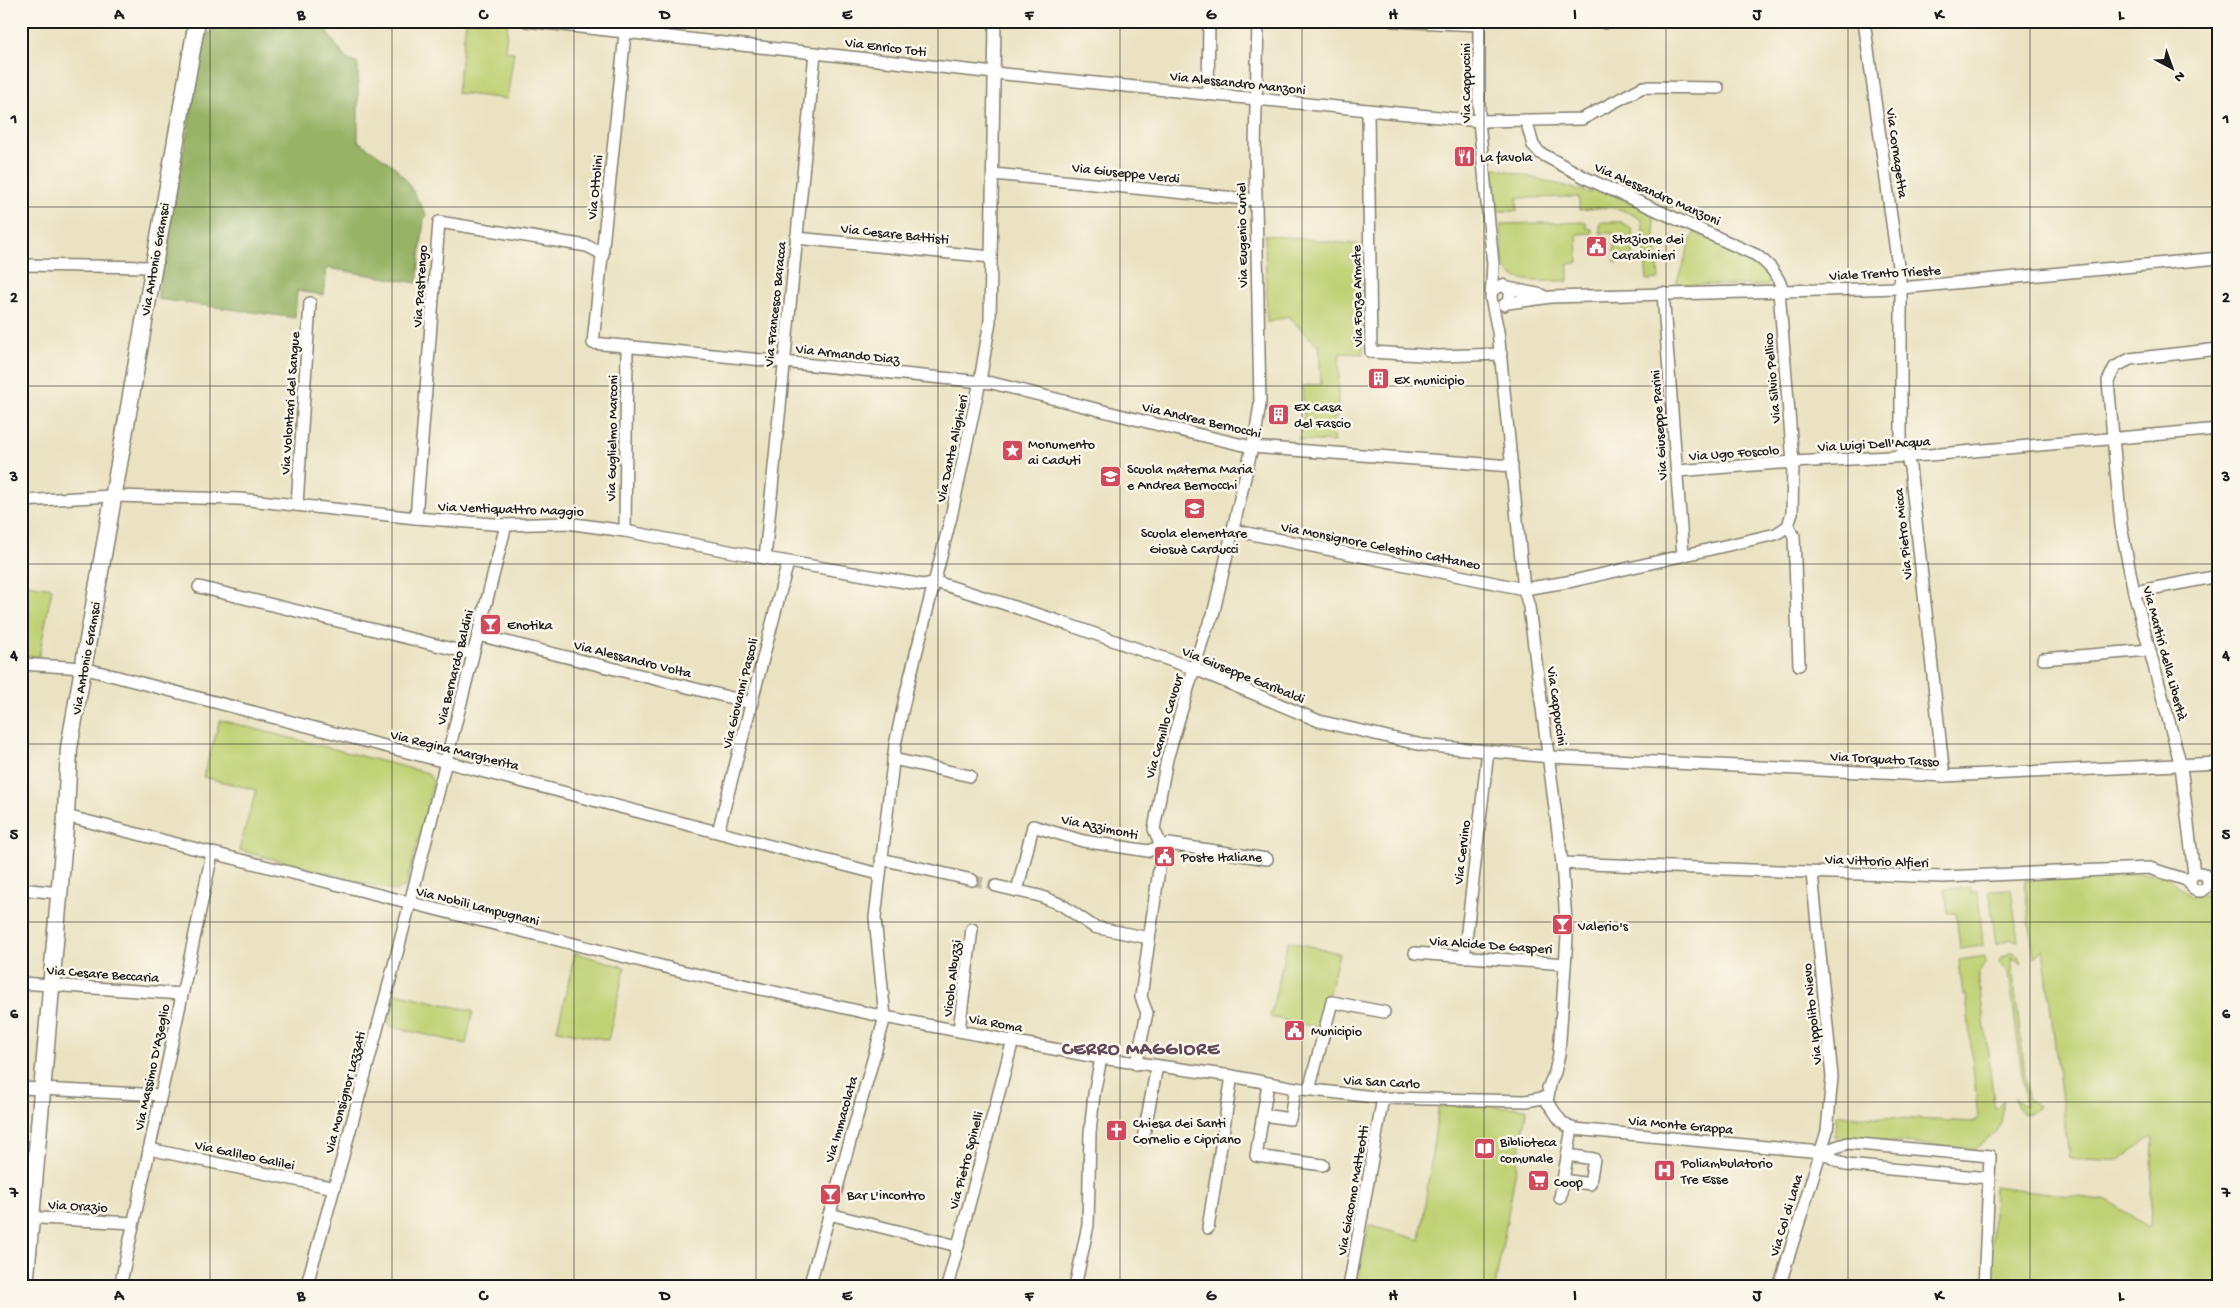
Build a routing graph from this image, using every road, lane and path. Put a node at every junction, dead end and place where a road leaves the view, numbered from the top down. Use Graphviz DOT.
graph roads {
  1 [pos="526,21"];
  2 [pos="995,21"];
  3 [pos="1209,21"];
  4 [pos="1258,21"];
  5 [pos="1394,21"];
  6 [pos="1864,21"];
  7 [pos="1479,23"];
  8 [pos="194,26"];
  9 [pos="625,34"];
  10 [pos="815,53"];
  11 [pos="994,73"];
  12 [pos="1718,88"];
  13 [pos="1208,94"];
  14 [pos="1256,99"];
  15 [pos="1368,110"];
  16 [pos="1526,120"];
  17 [pos="1479,121"];
  18 [pos="993,174"];
  19 [pos="1256,200"];
  20 [pos="796,238"];
  21 [pos="602,254"];
  22 [pos="991,257"];
  23 [pos="2219,258"];
  24 [pos="1493,264"];
  25 [pos="21,265"];
  26 [pos="152,267"];
  27 [pos="1506,287"];
  28 [pos="1901,288"];
  29 [pos="1781,291"];
  30 [pos="1663,293"];
  31 [pos="1493,296"];
  32 [pos="1551,297"];
  33 [pos="310,302"];
  34 [pos="1508,304"];
  35 [pos="1498,331"];
  36 [pos="594,343"];
  37 [pos="627,346"];
  38 [pos="2219,350"];
  39 [pos="1501,354"];
  40 [pos="784,362"];
  41 [pos="980,381"];
  42 [pos="2219,429"];
  43 [pos="2112,439"];
  44 [pos="1252,446"];
  45 [pos="1906,456"];
  46 [pos="1793,462"];
  47 [pos="1512,466"];
  48 [pos="1676,471"];
  49 [pos="112,496"];
  50 [pos="21,501"];
  51 [pos="297,505"];
  52 [pos="416,518"];
  53 [pos="506,525"];
  54 [pos="1788,526"];
  55 [pos="1232,530"];
  56 [pos="625,531"];
  57 [pos="1683,555"];
  58 [pos="765,558"];
  59 [pos="788,562"];
  60 [pos="2219,576"];
  61 [pos="936,582"];
  62 [pos="199,587"];
  63 [pos="1524,589"];
  64 [pos="2134,592"];
  65 [pos="478,635"];
  66 [pos="2149,650"];
  67 [pos="473,654"];
  68 [pos="2043,659"];
  69 [pos="21,664"];
  70 [pos="1799,665"];
  71 [pos="83,668"];
  72 [pos="1195,670"];
  73 [pos="752,703"];
  74 [pos="1488,751"];
  75 [pos="1550,757"];
  76 [pos="893,759"];
  77 [pos="445,762"];
  78 [pos="2219,764"];
  79 [pos="2181,766"];
  80 [pos="970,776"];
  81 [pos="1944,776"];
  82 [pos="66,816"];
  83 [pos="718,832"];
  84 [pos="1162,848"];
  85 [pos="212,854"];
  86 [pos="881,859"];
  87 [pos="1267,859"];
  88 [pos="1562,863"];
  89 [pos="1812,873"];
  90 [pos="879,874"];
  91 [pos="2192,878"];
  92 [pos="972,880"];
  93 [pos="996,886"];
  94 [pos="2213,886"];
  95 [pos="21,890"];
  96 [pos="1016,891"];
  97 [pos="59,893"];
  98 [pos="409,904"];
  99 [pos="972,929"];
  100 [pos="1149,938"];
  101 [pos="1415,953"];
  102 [pos="1464,957"];
  103 [pos="1565,964"];
  104 [pos="21,983"];
  105 [pos="51,985"];
  106 [pos="182,994"];
  107 [pos="1384,1012"];
  108 [pos="884,1017"];
  109 [pos="959,1030"];
  110 [pos="1013,1040"];
  111 [pos="1101,1058"];
  112 [pos="1136,1064"];
  113 [pos="1157,1066"];
  114 [pos="1232,1076"];
  115 [pos="1268,1084"];
  116 [pos="21,1088"];
  117 [pos="1296,1088"];
  118 [pos="42,1089"];
  119 [pos="1310,1090"];
  120 [pos="160,1095"];
  121 [pos="1545,1095"];
  122 [pos="1383,1098"];
  123 [pos="1263,1115"];
  124 [pos="1572,1128"];
  125 [pos="1143,1139"];
  126 [pos="149,1149"];
  127 [pos="1821,1152"];
  128 [pos="1567,1155"];
  129 [pos="1323,1165"];
  130 [pos="1989,1178"];
  131 [pos="1564,1180"];
  132 [pos="334,1188"];
  133 [pos="1560,1198"];
  134 [pos="829,1214"];
  135 [pos="26,1218"];
  136 [pos="133,1223"];
  137 [pos="1208,1228"];
  138 [pos="958,1246"];
  139 [pos="25,1287"];
  140 [pos="120,1287"];
  141 [pos="306,1287"];
  142 [pos="809,1287"];
  143 [pos="947,1287"];
  144 [pos="1075,1287"];
  145 [pos="1349,1287"];
  146 [pos="1779,1287"];
  147 [pos="1984,1287"];
  1 -- 9 [label="street"];
  2 -- 11 [label="street, Via Dante Alighieri"];
  3 -- 13 [label="street"];
  4 -- 14 [label="street, Via Eugenio Curiel"];
  5 -- 7 [label="street"];
  6 -- 28 [label="street, Via Cornagetta"];
  7 -- 17 [label="street, Via Cappuccini"];
  8 -- 26 [label="street, Via Antonio Gramsci"];
  9 -- 10 [label="street, Via Enrico Toti"];
  9 -- 21 [label="street, Via Ottolini"];
  10 -- 11 [label="street, Via Enrico Toti"];
  10 -- 20 [label="street, Via Francesco Baracca"];
  11 -- 13 [label="street, Via Alessandro Manzoni"];
  11 -- 18 [label="street, Via Dante Alighieri"];
  12 -- 16 [label="street, Via Alessandro Manzoni"];
  13 -- 14 [label="street, Via Alessandro Manzoni"];
  14 -- 15 [label="street, Via Alessandro Manzoni"];
  14 -- 19 [label="street, Via Eugenio Curiel"];
  15 -- 17 [label="street, Via Alessandro Manzoni"];
  15 -- 39 [label="street, Via Forze Armate"];
  16 -- 17 [label="street, Via Alessandro Manzoni"];
  16 -- 29 [label="street, Via Alessandro Manzoni"];
  17 -- 24 [label="street, Via Cappuccini"];
  18 -- 19 [label="street, Via Giuseppe Verdi"];
  18 -- 22 [label="street, Via Dante Alighieri"];
  19 -- 44 [label="street, Via Eugenio Curiel"];
  20 -- 22 [label="street, Via Cesare Battisti"];
  20 -- 40 [label="street, Via Francesco Baracca"];
  21 -- 36 [label="street, Via Ottolini"];
  21 -- 52 [label="street, Via Pastrengo"];
  22 -- 41 [label="street, Via Dante Alighieri"];
  23 -- 28 [label="street, Viale Trento Trieste"];
  24 -- 27 [label="street, Via Cappuccini"];
  24 -- 31 [label="street, Via Cappuccini"];
  25 -- 26 [label="street"];
  26 -- 49 [label="street, Via Antonio Gramsci"];
  27 -- 31 [label="street"];
  27 -- 32 [label="street, Viale Trento Trieste"];
  27 -- 34 [label="street"];
  28 -- 29 [label="street, Viale Trento Trieste"];
  28 -- 45 [label="street, Via Pietro Micca"];
  29 -- 30 [label="street, Viale Trento Trieste"];
  29 -- 46 [label="street, Via Silvio Pellico"];
  30 -- 32 [label="street, Viale Trento Trieste"];
  30 -- 48 [label="street, Via Giuseppe Parini"];
  31 -- 34 [label="street"];
  31 -- 35 [label="street, Via Cappuccini"];
  32 -- 34 [label="street, Viale Trento Trieste"];
  33 -- 51 [label="street, Via Volontari del Sangue"];
  34 -- 35 [label="street, Via Cappuccini"];
  35 -- 39 [label="street, Via Cappuccini"];
  36 -- 37 [label="street, Via Armando Diaz"];
  37 -- 40 [label="street, Via Armando Diaz"];
  37 -- 56 [label="street, Via Guglielmo Marconi"];
  38 -- 43 [label="street"];
  39 -- 47 [label="street, Via Cappuccini"];
  40 -- 41 [label="street, Via Armando Diaz"];
  40 -- 58 [label="street, Via Francesco Baracca"];
  41 -- 44 [label="street, Via Andrea Bernocchi"];
  41 -- 61 [label="street, Via Dante Alighieri"];
  42 -- 43 [label="street, Via Luigi Dell'Acqua"];
  43 -- 45 [label="street, Via Luigi Dell'Acqua"];
  43 -- 64 [label="street, Via Martiri della Libertà"];
  44 -- 47 [label="street, Via Andrea Bernocchi"];
  44 -- 55 [label="street, Via Eugenio Curiel"];
  45 -- 46 [label="street, Via Luigi Dell'Acqua"];
  45 -- 81 [label="street, Via Pietro Micca"];
  46 -- 48 [label="street, Via Ugo Foscolo"];
  46 -- 54 [label="street"];
  47 -- 63 [label="street, Via Cappuccini"];
  48 -- 57 [label="street, Via Giuseppe Parini"];
  49 -- 50 [label="street, Via Ventiquattro Maggio"];
  49 -- 51 [label="street, Via Ventiquattro Maggio"];
  49 -- 71 [label="street, Via Antonio Gramsci"];
  51 -- 52 [label="street, Via Ventiquattro Maggio"];
  52 -- 53 [label="street, Via Ventiquattro Maggio"];
  53 -- 56 [label="street, Via Ventiquattro Maggio"];
  53 -- 65 [label="street, Via Bernardo Baldini"];
  54 -- 57 [label="street"];
  54 -- 70 [label="street"];
  55 -- 63 [label="street, Via Monsignore Celestino Cattaneo"];
  55 -- 72 [label="street, Via Camillo Cavour"];
  56 -- 58 [label="street, Via Ventiquattro Maggio"];
  57 -- 63 [label="street"];
  58 -- 59 [label="street, Via Ventiquattro Maggio"];
  59 -- 61 [label="street, Via Ventiquattro Maggio"];
  59 -- 73 [label="street, Via Giovanni Pascoli"];
  60 -- 64 [label="street"];
  61 -- 72 [label="street, Via Giuseppe Garibaldi"];
  61 -- 76 [label="street, Via Dante Alighieri"];
  62 -- 67 [label="street"];
  63 -- 75 [label="street, Via Cappuccini"];
  64 -- 66 [label="street, Via Martiri della Libertà"];
  65 -- 67 [label="street, Via Bernardo Baldini"];
  65 -- 73 [label="street, Via Alessandro Volta"];
  66 -- 68 [label="street"];
  66 -- 79 [label="street, Via Martiri della Libertà"];
  67 -- 77 [label="street, Via Bernardo Baldini"];
  69 -- 71 [label="street, Via Regina Margherita"];
  71 -- 77 [label="street, Via Regina Margherita"];
  71 -- 82 [label="street, Via Antonio Gramsci"];
  72 -- 74 [label="street, Via Giuseppe Garibaldi"];
  72 -- 84 [label="street, Via Camillo Cavour"];
  73 -- 83 [label="street, Via Giovanni Pascoli"];
  74 -- 75 [label="street, Via Giuseppe Garibaldi"];
  74 -- 102 [label="street, Via Cervino"];
  75 -- 81 [label="street, Via Torquato Tasso"];
  75 -- 88 [label="street, Via Cappuccini"];
  76 -- 80 [label="street"];
  76 -- 86 [label="street, Via Dante Alighieri"];
  77 -- 83 [label="street, Via Regina Margherita"];
  77 -- 98 [label="street, Via Bernardo Baldini"];
  78 -- 79 [label="street, Via Torquato Tasso"];
  79 -- 81 [label="street, Via Torquato Tasso"];
  79 -- 91 [label="street, Via Martiri della Libertà"];
  82 -- 85 [label="street, Via Nobili Lampugnani"];
  82 -- 97 [label="street, Via Antonio Gramsci"];
  83 -- 90 [label="street, Via Regina Margherita"];
  84 -- 87 [label="street, Via Azzimonti"];
  84 -- 96 [label="street, Via Azzimonti"];
  84 -- 100 [label="street, Via Camillo Cavour"];
  85 -- 98 [label="street, Via Nobili Lampugnani"];
  85 -- 106 [label="street, Via Massimo D'Azeglio"];
  86 -- 90 [label="street, Via Dante Alighieri"];
  86 -- 92 [label="street"];
  88 -- 89 [label="street, Via Vittorio Alfieri"];
  88 -- 103 [label="street, Via Cappuccini"];
  89 -- 91 [label="street, Via Vittorio Alfieri"];
  89 -- 127 [label="street, Via Ippolito Nievo"];
  90 -- 108 [label="street, Via Dante Alighieri"];
  91 -- 94 [label="street, Via Vittorio Alfieri"];
  93 -- 96 [label="street"];
  95 -- 97 [label="street"];
  96 -- 100 [label="street"];
  97 -- 105 [label="street, Via Antonio Gramsci"];
  98 -- 108 [label="street, Via Nobili Lampugnani"];
  98 -- 132 [label="street, Via Monsignor Lazzati"];
  99 -- 109 [label="street, Vicolo Albuzzi"];
  100 -- 112 [label="street, Via Camillo Cavour"];
  101 -- 102 [label="street, Via Alcide De Gasperi"];
  102 -- 103 [label="street, Via Alcide De Gasperi"];
  103 -- 121 [label="street, Via Cappuccini"];
  104 -- 105 [label="street, Via Cesare Beccaria"];
  105 -- 106 [label="street, Via Cesare Beccaria"];
  105 -- 118 [label="street, Via Antonio Gramsci"];
  106 -- 120 [label="street, Via Massimo D'Azeglio"];
  107 -- 119 [label="street"];
  108 -- 109 [label="street, Via Roma"];
  108 -- 134 [label="street, Via Immacolata"];
  109 -- 110 [label="street, Via Roma"];
  110 -- 111 [label="street, Via Roma"];
  110 -- 138 [label="street, Via Pietro Spinelli"];
  111 -- 112 [label="street, Via San Carlo"];
  111 -- 144 [label="street"];
  112 -- 113 [label="street, Via San Carlo"];
  113 -- 114 [label="street, Via San Carlo"];
  113 -- 125 [label="street"];
  114 -- 115 [label="street, Via San Carlo"];
  114 -- 137 [label="street"];
  115 -- 117 [label="street, Via San Carlo"];
  115 -- 123 [label="street"];
  116 -- 118 [label="street"];
  117 -- 119 [label="street, Via San Carlo"];
  117 -- 123 [label="street"];
  118 -- 120 [label="street"];
  118 -- 135 [label="street, Via Antonio Gramsci"];
  119 -- 122 [label="street, Via San Carlo"];
  120 -- 126 [label="street, Via Massimo D'Azeglio"];
  121 -- 122 [label="street, Via San Carlo"];
  121 -- 124 [label="street"];
  122 -- 145 [label="street, Via Giacomo Matteotti"];
  123 -- 129 [label="street"];
  124 -- 127 [label="street, Via Monte Grappa"];
  124 -- 128 [label="street"];
  126 -- 132 [label="street, Via Galileo Galilei"];
  126 -- 136 [label="street, Via Massimo D'Azeglio"];
  127 -- 130 [label="street"];
  127 -- 130 [label="street"];
  127 -- 146 [label="street, Via Col di Lana"];
  128 -- 131 [label="street"];
  128 -- 131 [label="street"];
  130 -- 147 [label="street"];
  131 -- 133 [label="street"];
  132 -- 141 [label="street, Via Monsignor Lazzati"];
  134 -- 138 [label="street"];
  134 -- 142 [label="street, Via Immacolata"];
  135 -- 136 [label="street, Via Orazio"];
  135 -- 139 [label="street, Via Antonio Gramsci"];
  136 -- 140 [label="street, Via Massimo D'Azeglio"];
  138 -- 143 [label="street, Via Pietro Spinelli"];
}
